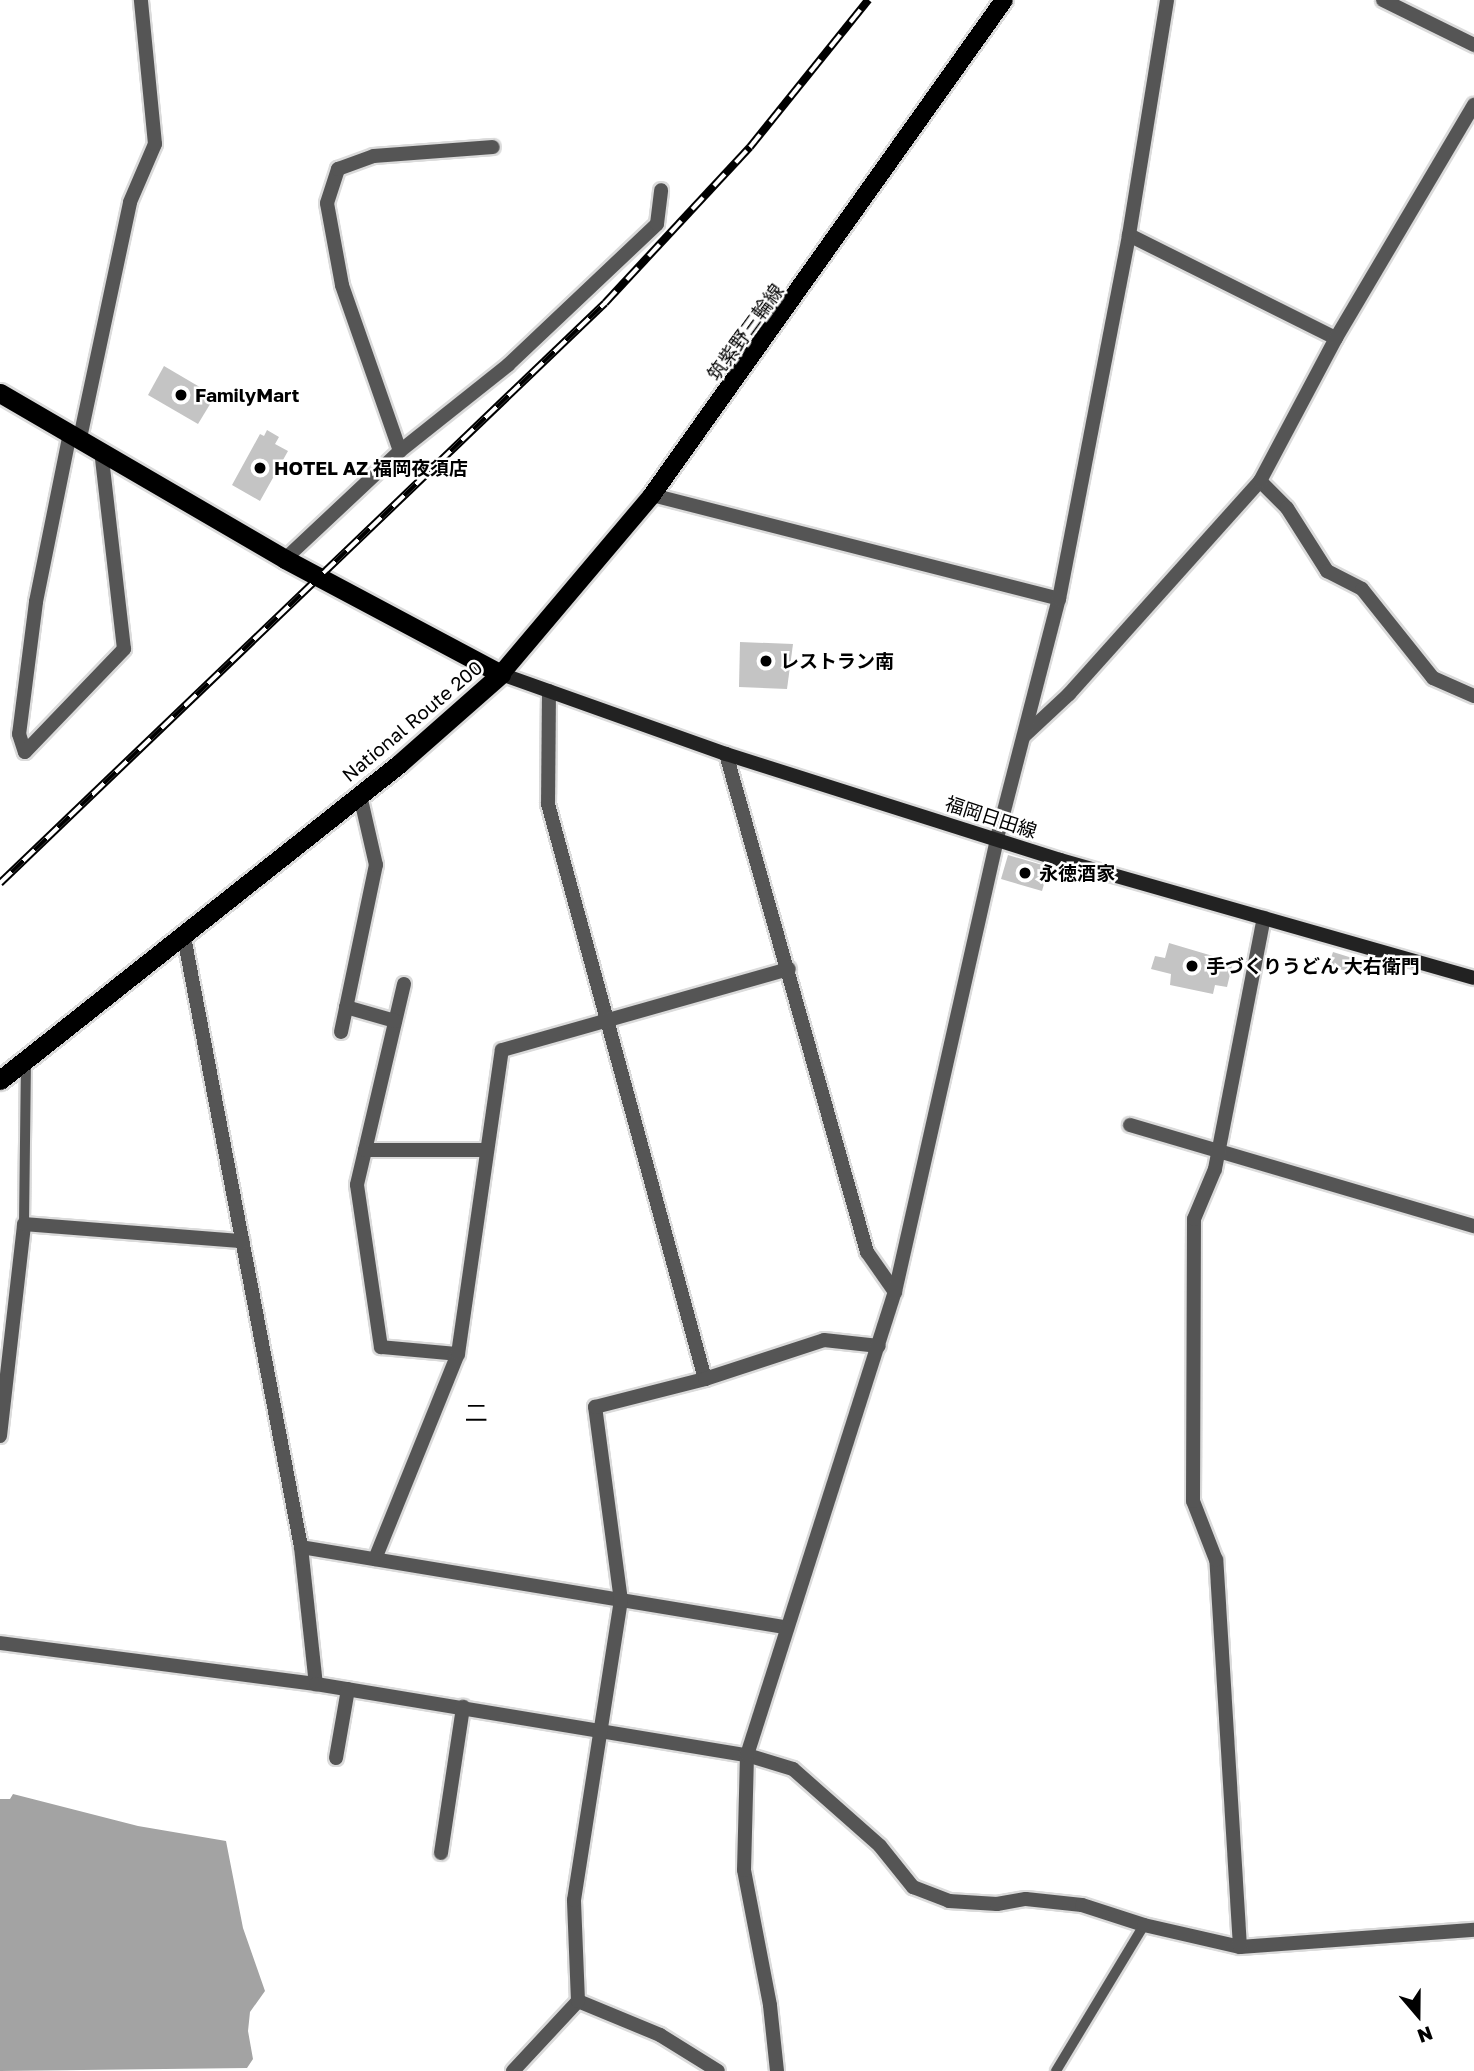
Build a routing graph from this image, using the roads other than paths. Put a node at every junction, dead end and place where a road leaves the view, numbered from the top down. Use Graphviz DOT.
graph roads {
  1 [pos="141,0"];
  2 [pos="1004,0"];
  3 [pos="1167,0"];
  4 [pos="1383,0"];
  5 [pos="1474,45"];
  6 [pos="1474,105"];
  7 [pos="493,147"];
  8 [pos="661,190"];
  9 [pos="1129,234"];
  10 [pos="1336,338"];
  11 [pos="0,393"];
  12 [pos="75,436"];
  13 [pos="101,451"];
  14 [pos="400,451"];
  15 [pos="1260,481"];
  16 [pos="652,495"];
  17 [pos="285,558"];
  18 [pos="1059,599"];
  19 [pos="501,674"];
  20 [pos="549,691"];
  21 [pos="1474,696"];
  22 [pos="1024,736"];
  23 [pos="726,754"];
  24 [pos="360,795"];
  25 [pos="997,838"];
  26 [pos="1264,918"];
  27 [pos="184,937"];
  28 [pos="789,969"];
  29 [pos="1474,978"];
  30 [pos="404,984"];
  31 [pos="346,1007"];
  32 [pos="395,1021"];
  33 [pos="606,1024"];
  34 [pos="341,1032"];
  35 [pos="26,1060"];
  36 [pos="0,1080"];
  37 [pos="1130,1125"];
  38 [pos="365,1150"];
  39 [pos="485,1150"];
  40 [pos="1217,1154"];
  41 [pos="24,1224"];
  42 [pos="1474,1226"];
  43 [pos="242,1241"];
  44 [pos="895,1293"];
  45 [pos="879,1346"];
  46 [pos="458,1354"];
  47 [pos="705,1379"];
  48 [pos="0,1436"];
  49 [pos="301,1547"];
  50 [pos="375,1559"];
  51 [pos="621,1601"];
  52 [pos="785,1627"];
  53 [pos="0,1643"];
  54 [pos="316,1684"];
  55 [pos="348,1689"];
  56 [pos="463,1707"];
  57 [pos="603,1729"];
  58 [pos="747,1755"];
  59 [pos="336,1758"];
  60 [pos="441,1853"];
  61 [pos="1144,1925"];
  62 [pos="1474,1930"];
  63 [pos="1240,1947"];
  64 [pos="578,2001"];
  65 [pos="513,2071"];
  66 [pos="718,2071"];
  67 [pos="777,2071"];
  68 [pos="1056,2071"];
  1 -- 12 [label="street"];
  2 -- 16 [label="main road, 筑紫野三輪線"];
  3 -- 9 [label="street"];
  4 -- 5 [label="street"];
  6 -- 10 [label="street"];
  7 -- 14 [label="street"];
  8 -- 14 [label="street"];
  9 -- 10 [label="street"];
  9 -- 18 [label="street"];
  10 -- 15 [label="street"];
  11 -- 12 [label="highway, National Route 200"];
  12 -- 13 [label="highway, National Route 200"];
  12 -- 13 [label="street"];
  13 -- 17 [label="highway, National Route 200"];
  14 -- 17 [label="street"];
  15 -- 21 [label="street"];
  15 -- 22 [label="street"];
  16 -- 18 [label="street"];
  16 -- 19 [label="main road, 筑紫野三輪線"];
  17 -- 19 [label="highway, National Route 200"];
  18 -- 22 [label="street"];
  19 -- 20 [label="main road, 福岡日田線"];
  19 -- 24 [label="highway, National Route 200"];
  20 -- 23 [label="main road, 福岡日田線"];
  20 -- 33 [label="street"];
  22 -- 25 [label="street"];
  23 -- 25 [label="main road, 福岡日田線"];
  23 -- 28 [label="street"];
  24 -- 27 [label="highway, National Route 200"];
  24 -- 31 [label="street"];
  25 -- 26 [label="main road, 福岡日田線"];
  25 -- 44 [label="street"];
  26 -- 29 [label="main road, 福岡日田線"];
  26 -- 40 [label="street"];
  27 -- 35 [label="highway, National Route 200"];
  27 -- 43 [label="street"];
  28 -- 33 [label="street"];
  28 -- 44 [label="street"];
  30 -- 32 [label="street"];
  31 -- 32 [label="street"];
  31 -- 34 [label="street"];
  32 -- 38 [label="street"];
  33 -- 39 [label="street"];
  33 -- 47 [label="street"];
  35 -- 36 [label="highway, National Route 200"];
  35 -- 41 [label="lane"];
  37 -- 40 [label="street"];
  38 -- 39 [label="street"];
  38 -- 46 [label="street"];
  39 -- 46 [label="street"];
  40 -- 42 [label="street"];
  40 -- 63 [label="street"];
  41 -- 43 [label="street"];
  41 -- 48 [label="street"];
  43 -- 49 [label="street"];
  44 -- 45 [label="street"];
  45 -- 47 [label="street"];
  45 -- 52 [label="street"];
  46 -- 50 [label="street"];
  47 -- 51 [label="street"];
  49 -- 50 [label="street"];
  49 -- 54 [label="street"];
  50 -- 51 [label="street"];
  51 -- 52 [label="street"];
  51 -- 57 [label="street"];
  52 -- 58 [label="street"];
  53 -- 54 [label="street"];
  54 -- 55 [label="street"];
  55 -- 56 [label="street"];
  55 -- 59 [label="street"];
  56 -- 57 [label="street"];
  56 -- 60 [label="street"];
  57 -- 58 [label="street"];
  57 -- 64 [label="street"];
  58 -- 61 [label="street"];
  58 -- 67 [label="street"];
  61 -- 63 [label="street"];
  61 -- 68 [label="lane"];
  62 -- 63 [label="street"];
  64 -- 65 [label="street"];
  64 -- 66 [label="street"];
}
